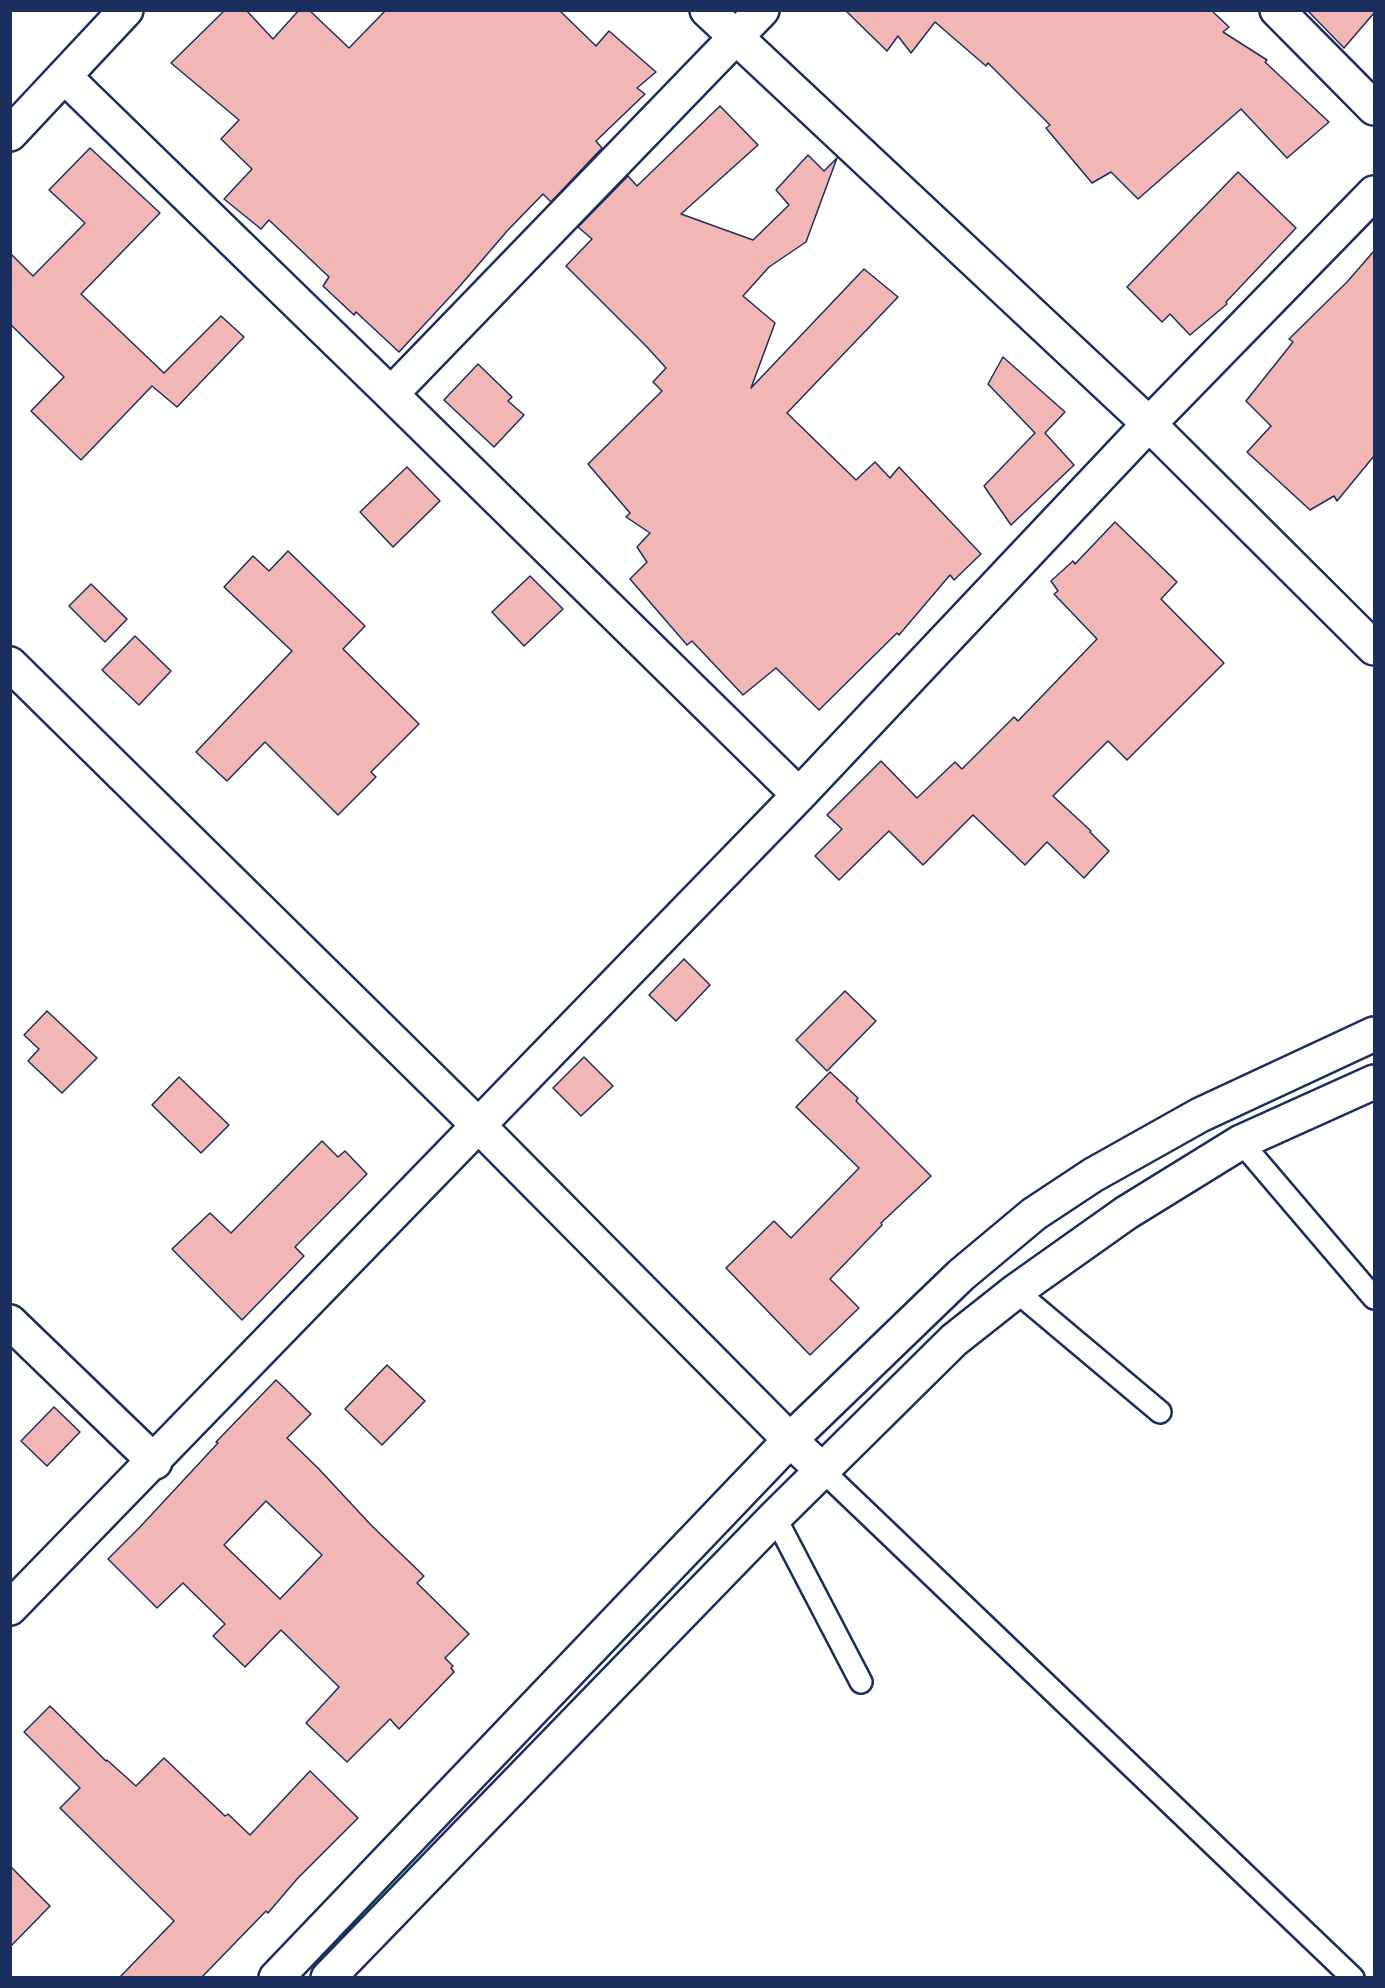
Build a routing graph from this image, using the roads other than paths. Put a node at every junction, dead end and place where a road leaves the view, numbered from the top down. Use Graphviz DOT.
graph roads {
  1 [pos="126,10"];
  2 [pos="707,10"];
  3 [pos="762,10"];
  4 [pos="1277,10"];
  5 [pos="736,37"];
  6 [pos="65,77"];
  7 [pos="1374,108"];
  8 [pos="10,134"];
  9 [pos="1374,193"];
  10 [pos="391,394"];
  11 [pos="1149,424"];
  12 [pos="1374,648"];
  13 [pos="10,664"];
  14 [pos="799,795"];
  15 [pos="1374,1034"];
  16 [pos="1374,1082"];
  17 [pos="478,1125"];
  18 [pos="1242,1142"];
  19 [pos="1016,1291"];
  20 [pos="1374,1298"];
  21 [pos="10,1322"];
  22 [pos="1160,1412"];
  23 [pos="790,1440"];
  24 [pos="155,1462"];
  25 [pos="822,1470"];
  26 [pos="775,1517"];
  27 [pos="10,1608"];
  28 [pos="861,1682"];
  29 [pos="276,1977"];
  30 [pos="328,1977"];
  31 [pos="1353,1977"];
  1 -- 6 [label="street"];
  2 -- 5 [label="street"];
  3 -- 5 [label="street"];
  4 -- 7 [label="street"];
  5 -- 10 [label="street"];
  5 -- 11 [label="street"];
  6 -- 8 [label="street"];
  6 -- 10 [label="street"];
  9 -- 11 [label="street"];
  10 -- 14 [label="street"];
  11 -- 12 [label="street"];
  11 -- 14 [label="street"];
  13 -- 17 [label="street"];
  14 -- 17 [label="street"];
  15 -- 23 [label="street"];
  16 -- 18 [label="street"];
  17 -- 23 [label="street"];
  17 -- 24 [label="street"];
  18 -- 19 [label="street"];
  18 -- 20 [label="lane"];
  19 -- 22 [label="lane"];
  19 -- 25 [label="street"];
  21 -- 24 [label="street"];
  23 -- 25 [label="street"];
  23 -- 29 [label="street"];
  24 -- 27 [label="street"];
  25 -- 26 [label="street"];
  25 -- 31 [label="lane"];
  26 -- 28 [label="lane"];
  26 -- 30 [label="street"];
}
